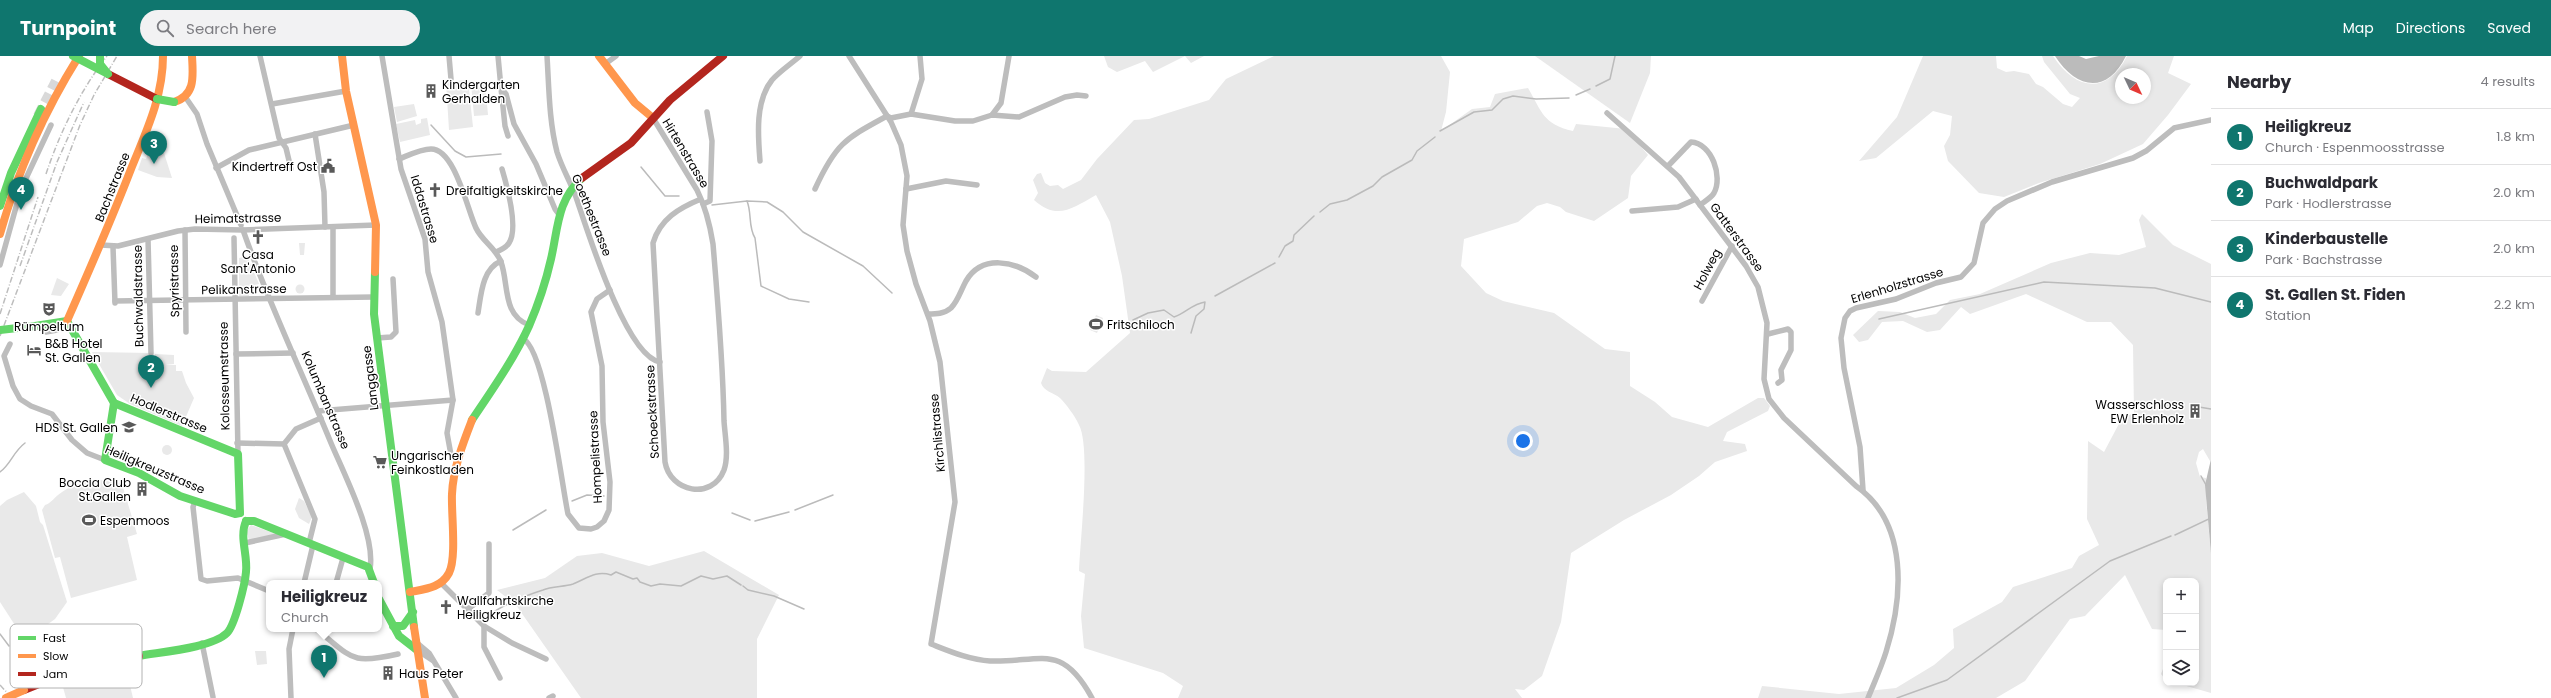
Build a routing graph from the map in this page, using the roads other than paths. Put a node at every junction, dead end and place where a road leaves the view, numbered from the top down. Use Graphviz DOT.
graph roads {
  1 [pos="72,56"];
  2 [pos="79,56"];
  3 [pos="99,56"];
  4 [pos="163,56"];
  5 [pos="192,56"];
  6 [pos="260,56"];
  7 [pos="342,56"];
  8 [pos="382,56"];
  9 [pos="448,56"];
  10 [pos="498,56"];
  11 [pos="547,56"];
  12 [pos="599,56"];
  13 [pos="616,56"];
  14 [pos="800,56"];
  15 [pos="849,56"];
  16 [pos="920,56"];
  17 [pos="1009,56"];
  18 [pos="721,57"];
  19 [pos="85,59"];
  20 [pos="605,64"];
  21 [pos="108,74"];
  22 [pos="451,79"];
  23 [pos="56,81"];
  24 [pos="501,88"];
  25 [pos="346,91"];
  26 [pos="1086,96"];
  27 [pos="186,98"];
  28 [pos="272,104"];
  29 [pos="51,105"];
  30 [pos="41,109"];
  31 [pos="707,112"];
  32 [pos="1608,112"];
  33 [pos="911,114"];
  34 [pos="992,114"];
  35 [pos="887,116"];
  36 [pos="653,118"];
  37 [pos="2211,120"];
  38 [pos="51,125"];
  39 [pos="354,125"];
  40 [pos="315,134"];
  41 [pos="508,136"];
  42 [pos="280,142"];
  43 [pos="399,159"];
  44 [pos="760,161"];
  45 [pos="1668,166"];
  46 [pos="216,168"];
  47 [pos="291,168"];
  48 [pos="502,169"];
  49 [pos="977,185"];
  50 [pos="2,189"];
  51 [pos="815,189"];
  52 [pos="906,189"];
  53 [pos="572,190"];
  54 [pos="1696,199"];
  55 [pos="702,201"];
  56 [pos="1700,205"];
  57 [pos="0,206"];
  58 [pos="1632,211"];
  59 [pos="558,213"];
  60 [pos="376,225"];
  61 [pos="242,227"];
  62 [pos="326,227"];
  63 [pos="333,227"];
  64 [pos="185,230"];
  65 [pos="0,234"];
  66 [pos="148,238"];
  67 [pos="234,238"];
  68 [pos="101,245"];
  69 [pos="1732,246"];
  70 [pos="113,247"];
  71 [pos="496,252"];
  72 [pos="501,261"];
  73 [pos="0,265"];
  74 [pos="1036,277"];
  75 [pos="393,279"];
  76 [pos="610,290"];
  77 [pos="333,297"];
  78 [pos="374,297"];
  79 [pos="270,299"];
  80 [pos="150,300"];
  81 [pos="235,300"];
  82 [pos="186,301"];
  83 [pos="1702,301"];
  84 [pos="478,313"];
  85 [pos="928,314"];
  86 [pos="67,321"];
  87 [pos="529,325"];
  88 [pos="0,330"];
  89 [pos="46,332"];
  90 [pos="186,332"];
  91 [pos="1768,334"];
  92 [pos="377,338"];
  93 [pos="523,339"];
  94 [pos="10,344"];
  95 [pos="151,353"];
  96 [pos="293,353"];
  97 [pos="236,354"];
  98 [pos="660,362"];
  99 [pos="1778,383"];
  100 [pos="453,400"];
  101 [pos="114,403"];
  102 [pos="386,406"];
  103 [pos="318,411"];
  104 [pos="321,418"];
  105 [pos="237,443"];
  106 [pos="284,444"];
  107 [pos="238,454"];
  108 [pos="458,459"];
  109 [pos="105,460"];
  110 [pos="1863,490"];
  111 [pos="195,501"];
  112 [pos="240,513"];
  113 [pos="246,521"];
  114 [pos="286,534"];
  115 [pos="244,543"];
  116 [pos="311,544"];
  117 [pos="489,544"];
  118 [pos="343,558"];
  119 [pos="370,569"];
  120 [pos="245,580"];
  121 [pos="305,580"];
  122 [pos="337,580"];
  123 [pos="373,580"];
  124 [pos="441,583"];
  125 [pos="266,590"];
  126 [pos="410,592"];
  127 [pos="382,604"];
  128 [pos="468,609"];
  129 [pos="412,612"];
  130 [pos="484,626"];
  131 [pos="395,628"];
  132 [pos="293,632"];
  133 [pos="324,632"];
  134 [pos="202,643"];
  135 [pos="417,646"];
  136 [pos="398,654"];
  137 [pos="142,655"];
  138 [pos="546,659"];
  139 [pos="500,678"];
  140 [pos="29,688"];
  141 [pos="213,697"];
  142 [pos="6,698"];
  143 [pos="291,698"];
  144 [pos="425,698"];
  145 [pos="456,698"];
  146 [pos="1092,698"];
  147 [pos="1868,698"];
  1 -- 19 [label="main road, bridge"];
  1 -- 23 [label="main road"];
  2 -- 29 [label="main road"];
  3 -- 19 [label="main road"];
  3 -- 21 [label="main road, bridge"];
  4 -- 68 [label="main road, Bachstrasse"];
  5 -- 27 [label="main road"];
  6 -- 28 [label="street"];
  7 -- 25 [label="main road, Langgasse"];
  8 -- 43 [label="street, Iddastrasse"];
  9 -- 22 [label="street"];
  10 -- 24 [label="street"];
  11 -- 53 [label="street, Goethestrasse"];
  12 -- 20 [label="main road"];
  13 -- 20 [label="street"];
  14 -- 44 [label="street"];
  15 -- 35 [label="street, Kirchlistrasse"];
  16 -- 33 [label="street"];
  17 -- 34 [label="street"];
  18 -- 36 [label="main road"];
  19 -- 21 [label="main road, bridge"];
  19 -- 29 [label="main road"];
  20 -- 36 [label="main road"];
  21 -- 27 [label="main road, bridge"];
  24 -- 41 [label="street"];
  24 -- 59 [label="street"];
  25 -- 28 [label="street"];
  25 -- 39 [label="main road, Langgasse"];
  26 -- 34 [label="street"];
  27 -- 46 [label="street, Kolumbanstrasse"];
  28 -- 42 [label="street"];
  29 -- 65 [label="main road"];
  30 -- 50 [label="main road"];
  31 -- 55 [label="street"];
  32 -- 45 [label="street, Gatterstrasse"];
  33 -- 34 [label="street"];
  33 -- 35 [label="street"];
  35 -- 51 [label="street"];
  35 -- 52 [label="street, Kirchlistrasse"];
  36 -- 53 [label="main road"];
  36 -- 55 [label="street, Hirtenstrasse"];
  37 -- 110 [label="street, Erlenholzstrasse"];
  38 -- 73 [label="street"];
  39 -- 40 [label="street"];
  39 -- 60 [label="main road, Langgasse"];
  40 -- 42 [label="street"];
  40 -- 62 [label="street"];
  42 -- 46 [label="street"];
  42 -- 47 [label="street"];
  43 -- 71 [label="street"];
  43 -- 100 [label="street, Iddastrasse"];
  45 -- 54 [label="street, Gatterstrasse"];
  45 -- 56 [label="street"];
  46 -- 61 [label="street, Kolumbanstrasse"];
  48 -- 71 [label="street"];
  49 -- 52 [label="street"];
  50 -- 57 [label="main road"];
  52 -- 85 [label="street, Kirchlistrasse"];
  53 -- 59 [label="main road"];
  53 -- 76 [label="street, Goethestrasse"];
  54 -- 56 [label="street, Gatterstrasse"];
  54 -- 58 [label="street"];
  55 -- 98 [label="street, Schoeckstrasse"];
  55 -- 98 [label="street, Schoeckstrasse"];
  56 -- 69 [label="street, Gatterstrasse"];
  59 -- 87 [label="main road"];
  60 -- 63 [label="street, Heimatstrasse"];
  60 -- 78 [label="main road, Langgasse"];
  61 -- 62 [label="street, Heimatstrasse"];
  61 -- 64 [label="street, Heimatstrasse"];
  61 -- 79 [label="street, Kolumbanstrasse"];
  62 -- 63 [label="street, Heimatstrasse"];
  63 -- 77 [label="street"];
  64 -- 66 [label="street, Heimatstrasse"];
  64 -- 82 [label="street, Spyristrasse"];
  66 -- 70 [label="street, Heimatstrasse"];
  66 -- 80 [label="street, Buchwaldstrasse"];
  67 -- 81 [label="street, Kolosseumstrasse"];
  68 -- 70 [label="street, Heimatstrasse"];
  68 -- 86 [label="main road, Bachstrasse"];
  69 -- 83 [label="street, Holweg"];
  69 -- 91 [label="street, Gatterstrasse"];
  70 -- 80 [label="street, Pelikanstrasse"];
  71 -- 72 [label="street"];
  72 -- 84 [label="street"];
  72 -- 87 [label="street"];
  74 -- 85 [label="street"];
  75 -- 92 [label="street"];
  76 -- 93 [label="street, Hompelistrasse"];
  76 -- 98 [label="street, Goethestrasse"];
  77 -- 78 [label="street, Pelikanstrasse"];
  77 -- 79 [label="street, Pelikanstrasse"];
  78 -- 92 [label="main road, Langgasse"];
  79 -- 81 [label="street, Pelikanstrasse"];
  79 -- 96 [label="street, Kolumbanstrasse"];
  80 -- 82 [label="street, Pelikanstrasse"];
  80 -- 95 [label="street, Buchwaldstrasse"];
  81 -- 82 [label="street, Pelikanstrasse"];
  81 -- 97 [label="street, Kolosseumstrasse"];
  82 -- 90 [label="street, Spyristrasse"];
  85 -- 146 [label="street, Kirchlistrasse"];
  86 -- 88 [label="main road, bridge"];
  86 -- 89 [label="street"];
  86 -- 101 [label="main road"];
  87 -- 93 [label="main road"];
  91 -- 99 [label="street"];
  91 -- 110 [label="street, Gatterstrasse"];
  92 -- 102 [label="main road, Langgasse"];
  93 -- 108 [label="main road"];
  94 -- 109 [label="street, Heiligkreuzstrasse"];
  96 -- 97 [label="street"];
  96 -- 103 [label="street, Kolumbanstrasse"];
  97 -- 105 [label="street, Kolosseumstrasse"];
  100 -- 102 [label="street"];
  100 -- 108 [label="street, Iddastrasse"];
  101 -- 107 [label="main road, Hodlerstrasse"];
  101 -- 109 [label="main road"];
  102 -- 103 [label="street"];
  102 -- 126 [label="main road, Langgasse"];
  103 -- 104 [label="street, Kolumbanstrasse"];
  104 -- 106 [label="street"];
  104 -- 119 [label="street, Kolumbanstrasse"];
  105 -- 106 [label="street"];
  105 -- 107 [label="street, Kolosseumstrasse"];
  106 -- 116 [label="street"];
  107 -- 112 [label="main road, Kolosseumstrasse"];
  108 -- 124 [label="main road"];
  109 -- 111 [label="main road, Heiligkreuzstrasse"];
  110 -- 147 [label="street, Gatterstrasse"];
  111 -- 112 [label="main road, Heiligkreuzstrasse"];
  111 -- 120 [label="street"];
  112 -- 113 [label="main road"];
  113 -- 114 [label="main road"];
  113 -- 115 [label="main road"];
  114 -- 115 [label="street"];
  114 -- 116 [label="main road"];
  115 -- 120 [label="main road"];
  116 -- 118 [label="main road"];
  116 -- 121 [label="street"];
  117 -- 128 [label="street"];
  118 -- 119 [label="main road"];
  118 -- 122 [label="street"];
  119 -- 123 [label="main road, Kolumbanstrasse"];
  120 -- 125 [label="street"];
  120 -- 134 [label="main road"];
  124 -- 126 [label="main road"];
  124 -- 128 [label="street"];
  126 -- 129 [label="main road, Langgasse"];
  127 -- 131 [label="main road"];
  128 -- 130 [label="street"];
  129 -- 131 [label="main road"];
  129 -- 135 [label="main road, Langgasse"];
  130 -- 138 [label="street"];
  130 -- 139 [label="street"];
  131 -- 135 [label="main road"];
  132 -- 143 [label="street"];
  133 -- 136 [label="street"];
  134 -- 137 [label="main road, bridge"];
  134 -- 141 [label="street"];
  135 -- 144 [label="main road, Langgasse"];
  135 -- 145 [label="street"];
  140 -- 142 [label="main road, bridge"];
}
